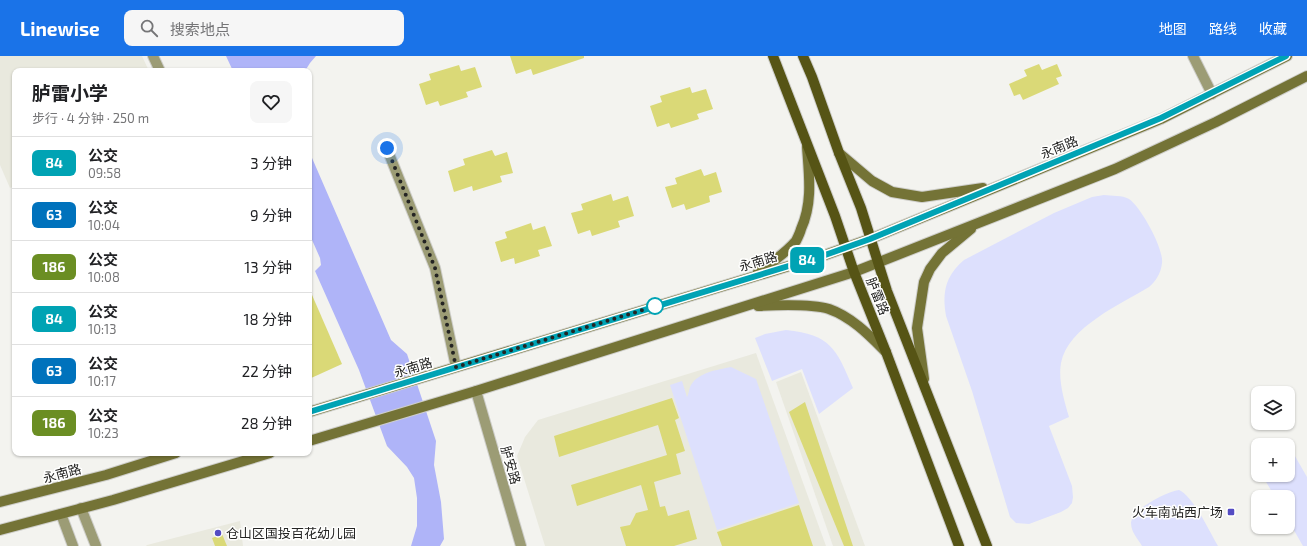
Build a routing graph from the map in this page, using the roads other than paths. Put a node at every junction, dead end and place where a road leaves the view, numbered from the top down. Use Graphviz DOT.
graph roads {
  1 [pos="153,56"];
  2 [pos="773,56"];
  3 [pos="803,56"];
  4 [pos="1192,56"];
  5 [pos="1286,56"];
  6 [pos="159,68"];
  7 [pos="1307,76"];
  8 [pos="1212,94"];
  9 [pos="807,143"];
  10 [pos="387,148"];
  11 [pos="839,153"];
  12 [pos="999,186"];
  13 [pos="984,220"];
  14 [pos="870,239"];
  15 [pos="846,248"];
  16 [pos="878,262"];
  17 [pos="854,272"];
  18 [pos="751,277"];
  19 [pos="740,308"];
  20 [pos="886,352"];
  21 [pos="456,367"];
  22 [pos="925,389"];
  23 [pos="476,391"];
  24 [pos="312,410"];
  25 [pos="312,440"];
  26 [pos="166,456"];
  27 [pos="260,456"];
  28 [pos="0,502"];
  29 [pos="81,508"];
  30 [pos="61,514"];
  31 [pos="0,530"];
  32 [pos="73,546"];
  33 [pos="96,546"];
  34 [pos="521,546"];
  35 [pos="959,546"];
  36 [pos="987,546"];
  1 -- 6 [label="street"];
  2 -- 9 [label="main road, 胪雷路"];
  3 -- 11 [label="main road, 胪雷路"];
  4 -- 8 [label="street"];
  5 -- 8 [label="main road, 永南路"];
  7 -- 13 [label="main road"];
  8 -- 12 [label="main road, 永南路"];
  9 -- 15 [label="main road, 胪雷路"];
  9 -- 18 [label="main road"];
  10 -- 21 [label="street"];
  11 -- 12 [label="main road"];
  11 -- 14 [label="main road, 胪雷路"];
  12 -- 14 [label="main road, 永南路"];
  13 -- 16 [label="main road"];
  13 -- 22 [label="main road"];
  14 -- 15 [label="main road, 永南路"];
  14 -- 16 [label="main road, 胪雷路"];
  15 -- 17 [label="main road, 胪雷路"];
  15 -- 18 [label="main road, 永南路"];
  16 -- 17 [label="main road"];
  16 -- 22 [label="main road, 胪雷路"];
  17 -- 19 [label="main road"];
  17 -- 20 [label="main road, 胪雷路"];
  18 -- 21 [label="main road, 永南路"];
  19 -- 20 [label="main road"];
  19 -- 23 [label="main road"];
  20 -- 35 [label="main road, 胪雷路"];
  21 -- 24 [label="main road, 永南路"];
  22 -- 36 [label="main road, 胪雷路"];
  23 -- 25 [label="main road"];
  23 -- 34 [label="street, 胪安路"];
  26 -- 28 [label="main road, 永南路"];
  27 -- 29 [label="main road"];
  29 -- 30 [label="main road"];
  29 -- 33 [label="street"];
  30 -- 31 [label="main road"];
  30 -- 32 [label="street"];
}
